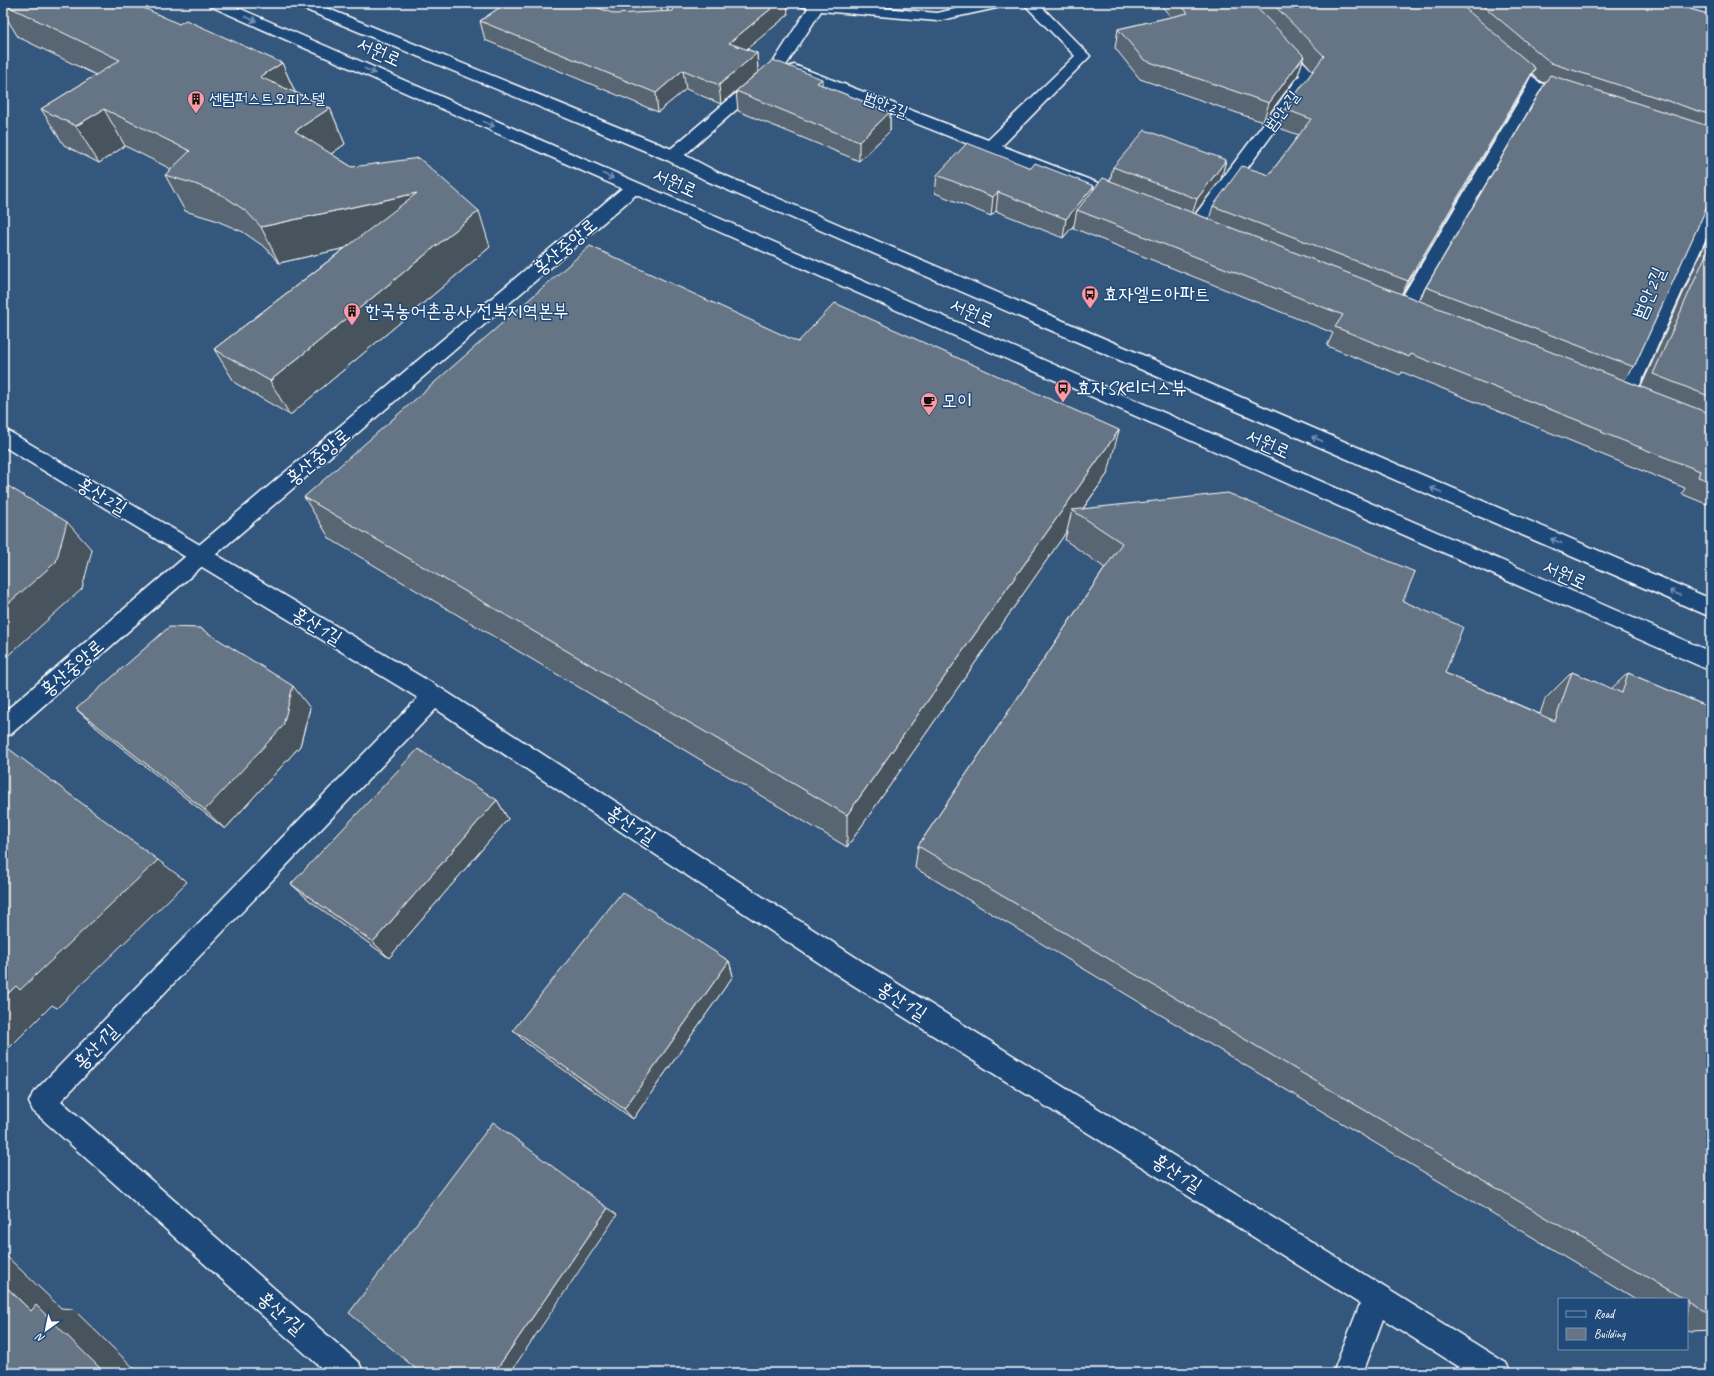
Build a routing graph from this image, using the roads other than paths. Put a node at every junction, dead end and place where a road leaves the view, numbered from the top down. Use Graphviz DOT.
graph roads {
  1 [pos="215,3"];
  2 [pos="302,3"];
  3 [pos="1000,3"];
  4 [pos="1030,3"];
  5 [pos="1238,3"];
  6 [pos="811,4"];
  7 [pos="1495,52"];
  8 [pos="780,64"];
  9 [pos="1535,86"];
  10 [pos="1586,103"];
  11 [pos="991,147"];
  12 [pos="673,156"];
  13 [pos="633,188"];
  14 [pos="1137,204"];
  15 [pos="1711,208"];
  16 [pos="1195,227"];
  17 [pos="1404,309"];
  18 [pos="1626,396"];
  19 [pos="3,437"];
  20 [pos="200,556"];
  21 [pos="1711,608"];
  22 [pos="1711,662"];
  23 [pos="434,696"];
  24 [pos="3,727"];
  25 [pos="1377,1298"];
  26 [pos="349,1373"];
  27 [pos="1348,1373"];
  28 [pos="1496,1373"];
  1 -- 13 [label="street, 서원로, one-way"];
  2 -- 12 [label="street, 서원로"];
  3 -- 6 [label="street"];
  4 -- 11 [label="street"];
  5 -- 16 [label="street, 범안2길"];
  6 -- 8 [label="street"];
  7 -- 9 [label="street"];
  8 -- 11 [label="street, 범안2길"];
  8 -- 12 [label="street"];
  9 -- 10 [label="street"];
  9 -- 17 [label="street"];
  11 -- 14 [label="street, 범안2길"];
  21 -- 12 [label="street, 서원로, one-way"];
  13 -- 20 [label="street, 홍산중앙로"];
  13 -- 22 [label="street, 서원로"];
  15 -- 18 [label="street, 범안2길"];
  19 -- 20 [label="street, 홍산2길"];
  20 -- 23 [label="street, 홍산1길"];
  20 -- 24 [label="street, 홍산중앙로"];
  23 -- 25 [label="street, 홍산1길"];
  23 -- 26 [label="street, 홍산1길"];
  25 -- 27 [label="street"];
  25 -- 28 [label="street, 홍산1길"];
}
